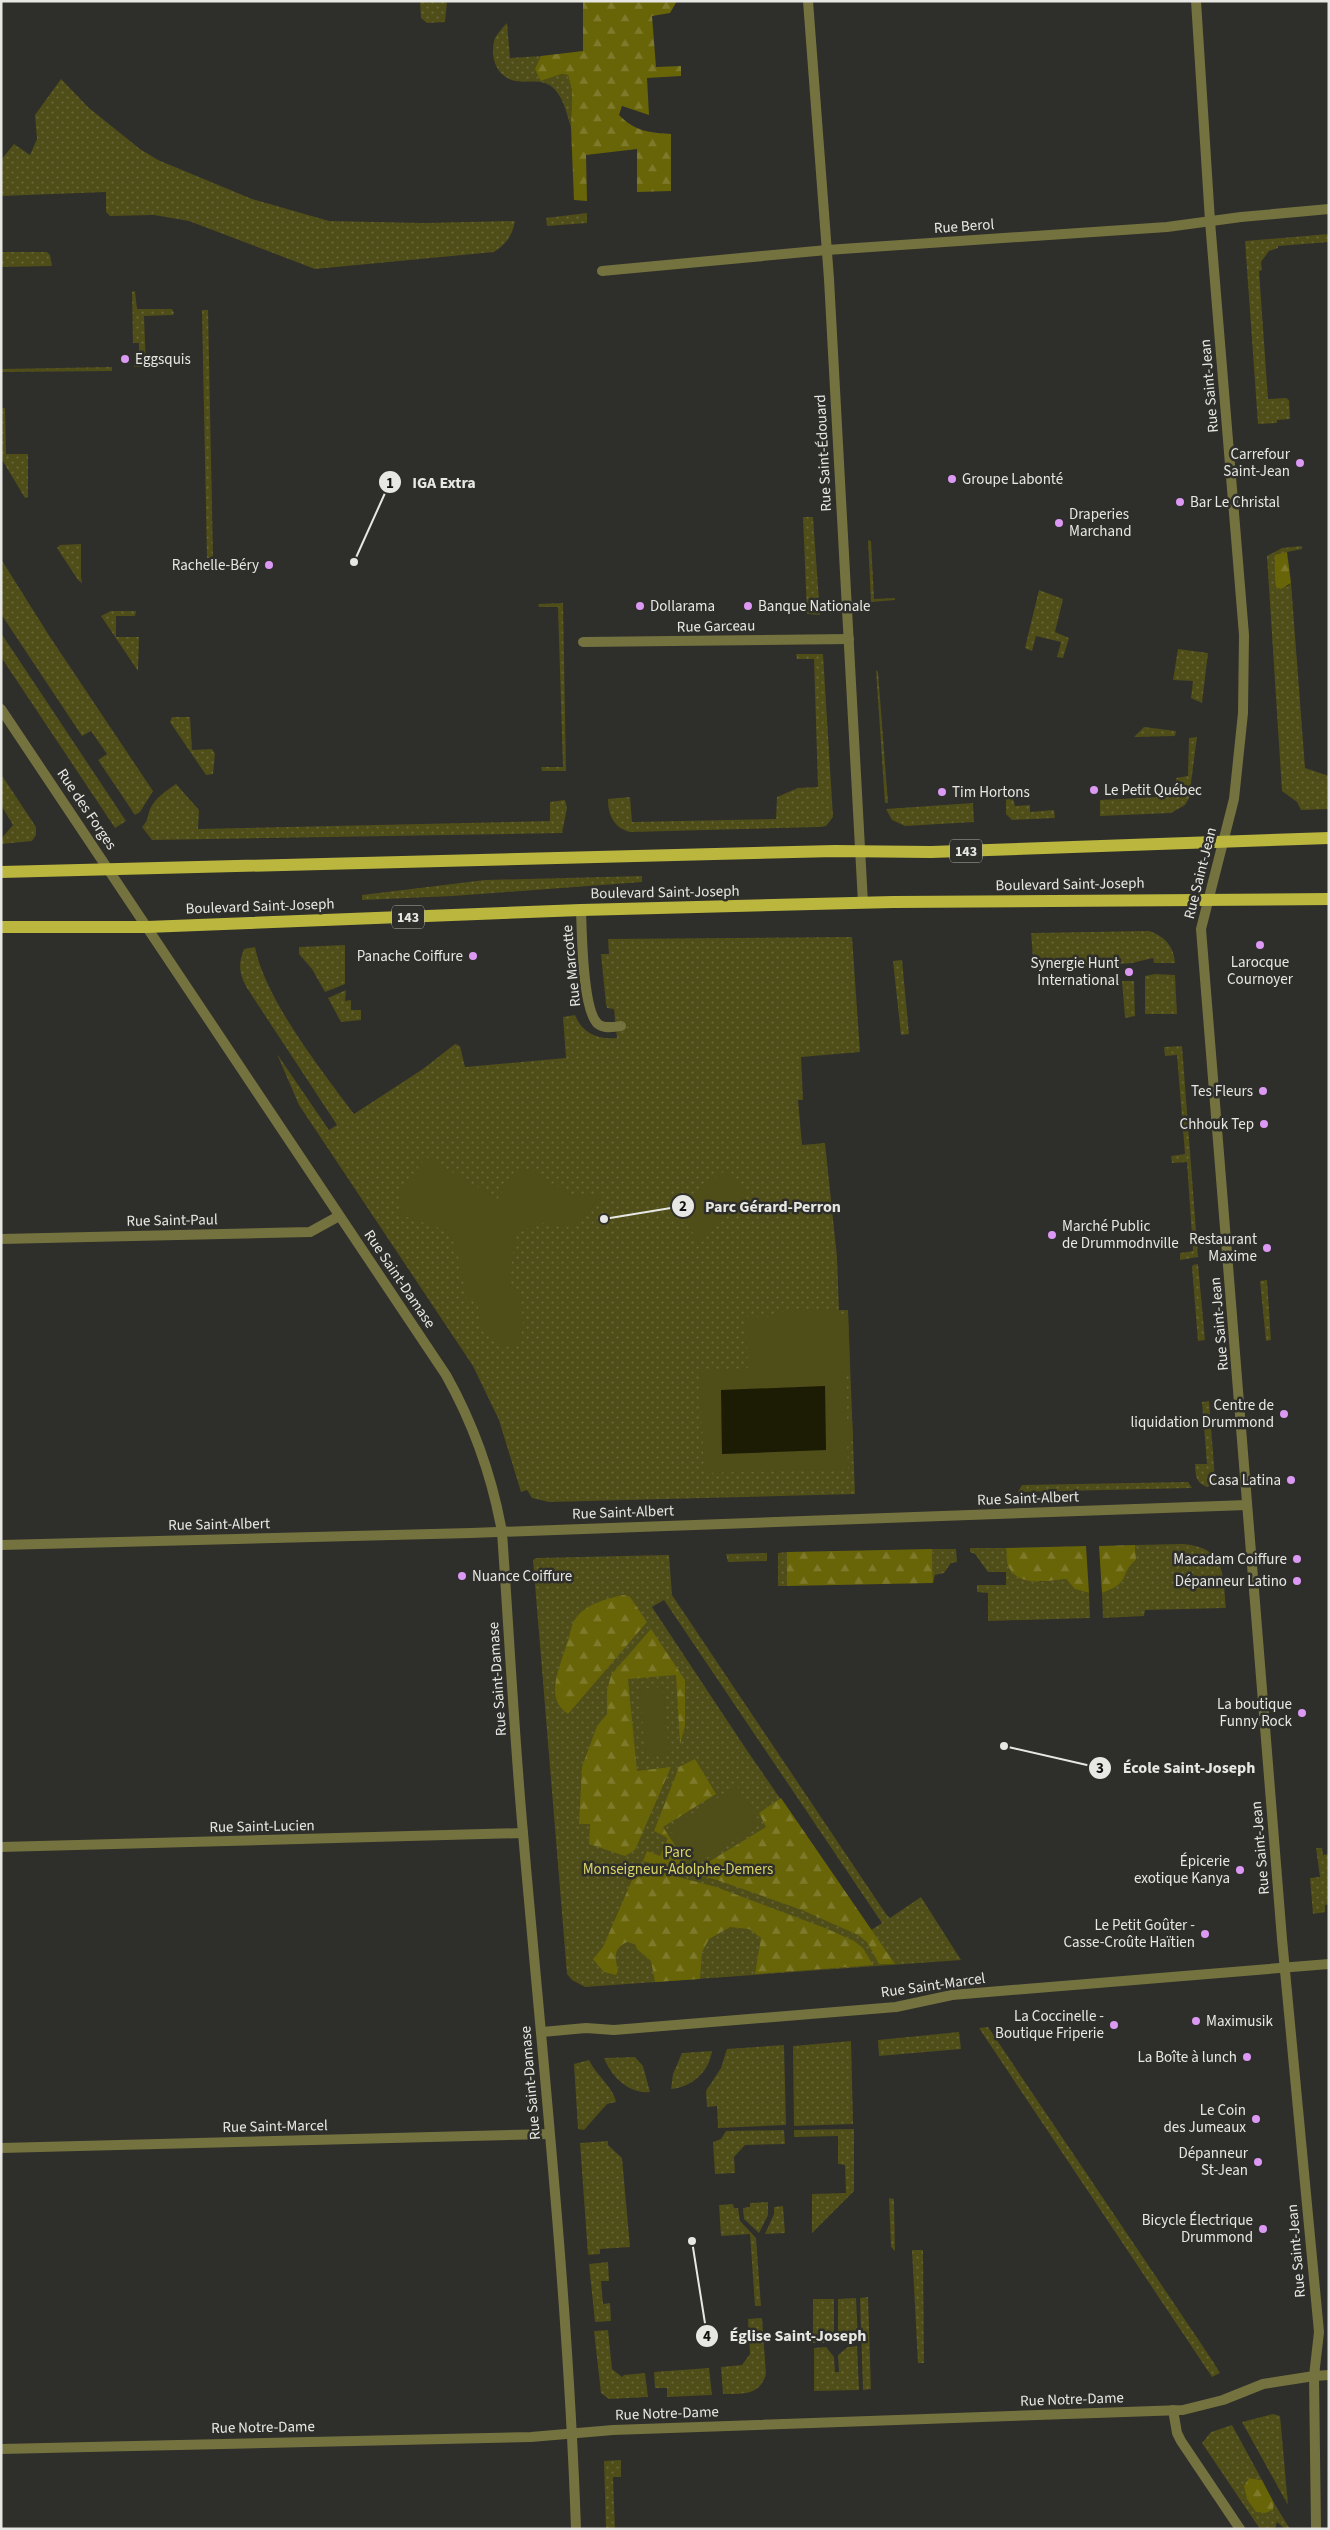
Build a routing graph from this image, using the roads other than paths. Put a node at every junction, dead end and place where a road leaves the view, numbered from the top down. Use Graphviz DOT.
graph roads {
  1 [pos="808,1"];
  2 [pos="1196,1"];
  3 [pos="1329,209"];
  4 [pos="1210,221"];
  5 [pos="827,250"];
  6 [pos="602,271"];
  7 [pos="849,639"];
  8 [pos="583,642"];
  9 [pos="1,709"];
  10 [pos="1329,838"];
  11 [pos="1222,842"];
  12 [pos="861,851"];
  13 [pos="110,870"];
  14 [pos="1,872"];
  15 [pos="1329,899"];
  16 [pos="1208,900"];
  17 [pos="863,903"];
  18 [pos="581,910"];
  19 [pos="1,927"];
  20 [pos="147,927"];
  21 [pos="621,1026"];
  22 [pos="339,1216"];
  23 [pos="1,1239"];
  24 [pos="1246,1506"];
  25 [pos="502,1532"];
  26 [pos="1,1544"];
  27 [pos="523,1833"];
  28 [pos="1,1847"];
  29 [pos="1329,1964"];
  30 [pos="1285,1968"];
  31 [pos="542,2032"];
  32 [pos="549,2134"];
  33 [pos="1,2148"];
  34 [pos="1329,2375"];
  35 [pos="1314,2376"];
  36 [pos="1173,2410"];
  37 [pos="573,2433"];
  38 [pos="1,2449"];
  39 [pos="576,2529"];
  40 [pos="1240,2529"];
  41 [pos="1316,2529"];
  1 -- 5 [label="street, Rue Saint-Édouard"];
  2 -- 4 [label="street, Rue Saint-Jean"];
  3 -- 4 [label="street, Rue Berol"];
  4 -- 5 [label="street, Rue Berol"];
  4 -- 11 [label="street, Rue Saint-Jean"];
  5 -- 6 [label="street, Rue Berol"];
  5 -- 7 [label="street, Rue Saint-Édouard"];
  7 -- 8 [label="street, Rue Garceau"];
  7 -- 12 [label="street, Rue Saint-Édouard"];
  9 -- 13 [label="street, Rue des Forges"];
  10 -- 11 [label="main road, 143"];
  11 -- 12 [label="main road, 143"];
  11 -- 16 [label="street, Rue Saint-Jean"];
  12 -- 13 [label="main road, 143"];
  12 -- 17 [label="street, Rue Saint-Édouard"];
  13 -- 14 [label="main road, 143"];
  13 -- 20 [label="street, Rue des Forges"];
  15 -- 16 [label="main road, Boulevard Saint-Joseph / 143"];
  16 -- 17 [label="main road, Boulevard Saint-Joseph / 143"];
  16 -- 24 [label="street, Rue Saint-Jean"];
  17 -- 18 [label="main road, Boulevard Saint-Joseph / 143"];
  18 -- 20 [label="main road, Boulevard Saint-Joseph / 143"];
  18 -- 21 [label="street, Rue Marcotte"];
  19 -- 20 [label="main road, Boulevard Saint-Joseph / 143"];
  20 -- 22 [label="street, Rue Saint-Damase"];
  22 -- 23 [label="street, Rue Saint-Paul"];
  22 -- 25 [label="street, Rue Saint-Damase"];
  24 -- 25 [label="street, Rue Saint-Albert"];
  24 -- 30 [label="street, Rue Saint-Jean"];
  25 -- 26 [label="street, Rue Saint-Albert"];
  25 -- 27 [label="street, Rue Saint-Damase"];
  27 -- 28 [label="street, Rue Saint-Lucien"];
  27 -- 31 [label="street, Rue Saint-Damase"];
  29 -- 30 [label="street, Rue Saint-Marcel"];
  30 -- 31 [label="street, Rue Saint-Marcel"];
  30 -- 35 [label="street, Rue Saint-Jean"];
  31 -- 32 [label="street, Rue Saint-Damase"];
  32 -- 33 [label="street, Rue Saint-Marcel"];
  32 -- 37 [label="street, Rue Saint-Damase"];
  34 -- 35 [label="street, Rue Notre-Dame"];
  35 -- 36 [label="street, Rue Notre-Dame"];
  35 -- 41 [label="street, Rue Saint-Jean"];
  36 -- 37 [label="street, Rue Notre-Dame"];
  36 -- 40 [label="street"];
  37 -- 38 [label="street, Rue Notre-Dame"];
  37 -- 39 [label="street, Rue Saint-Damase"];
}
